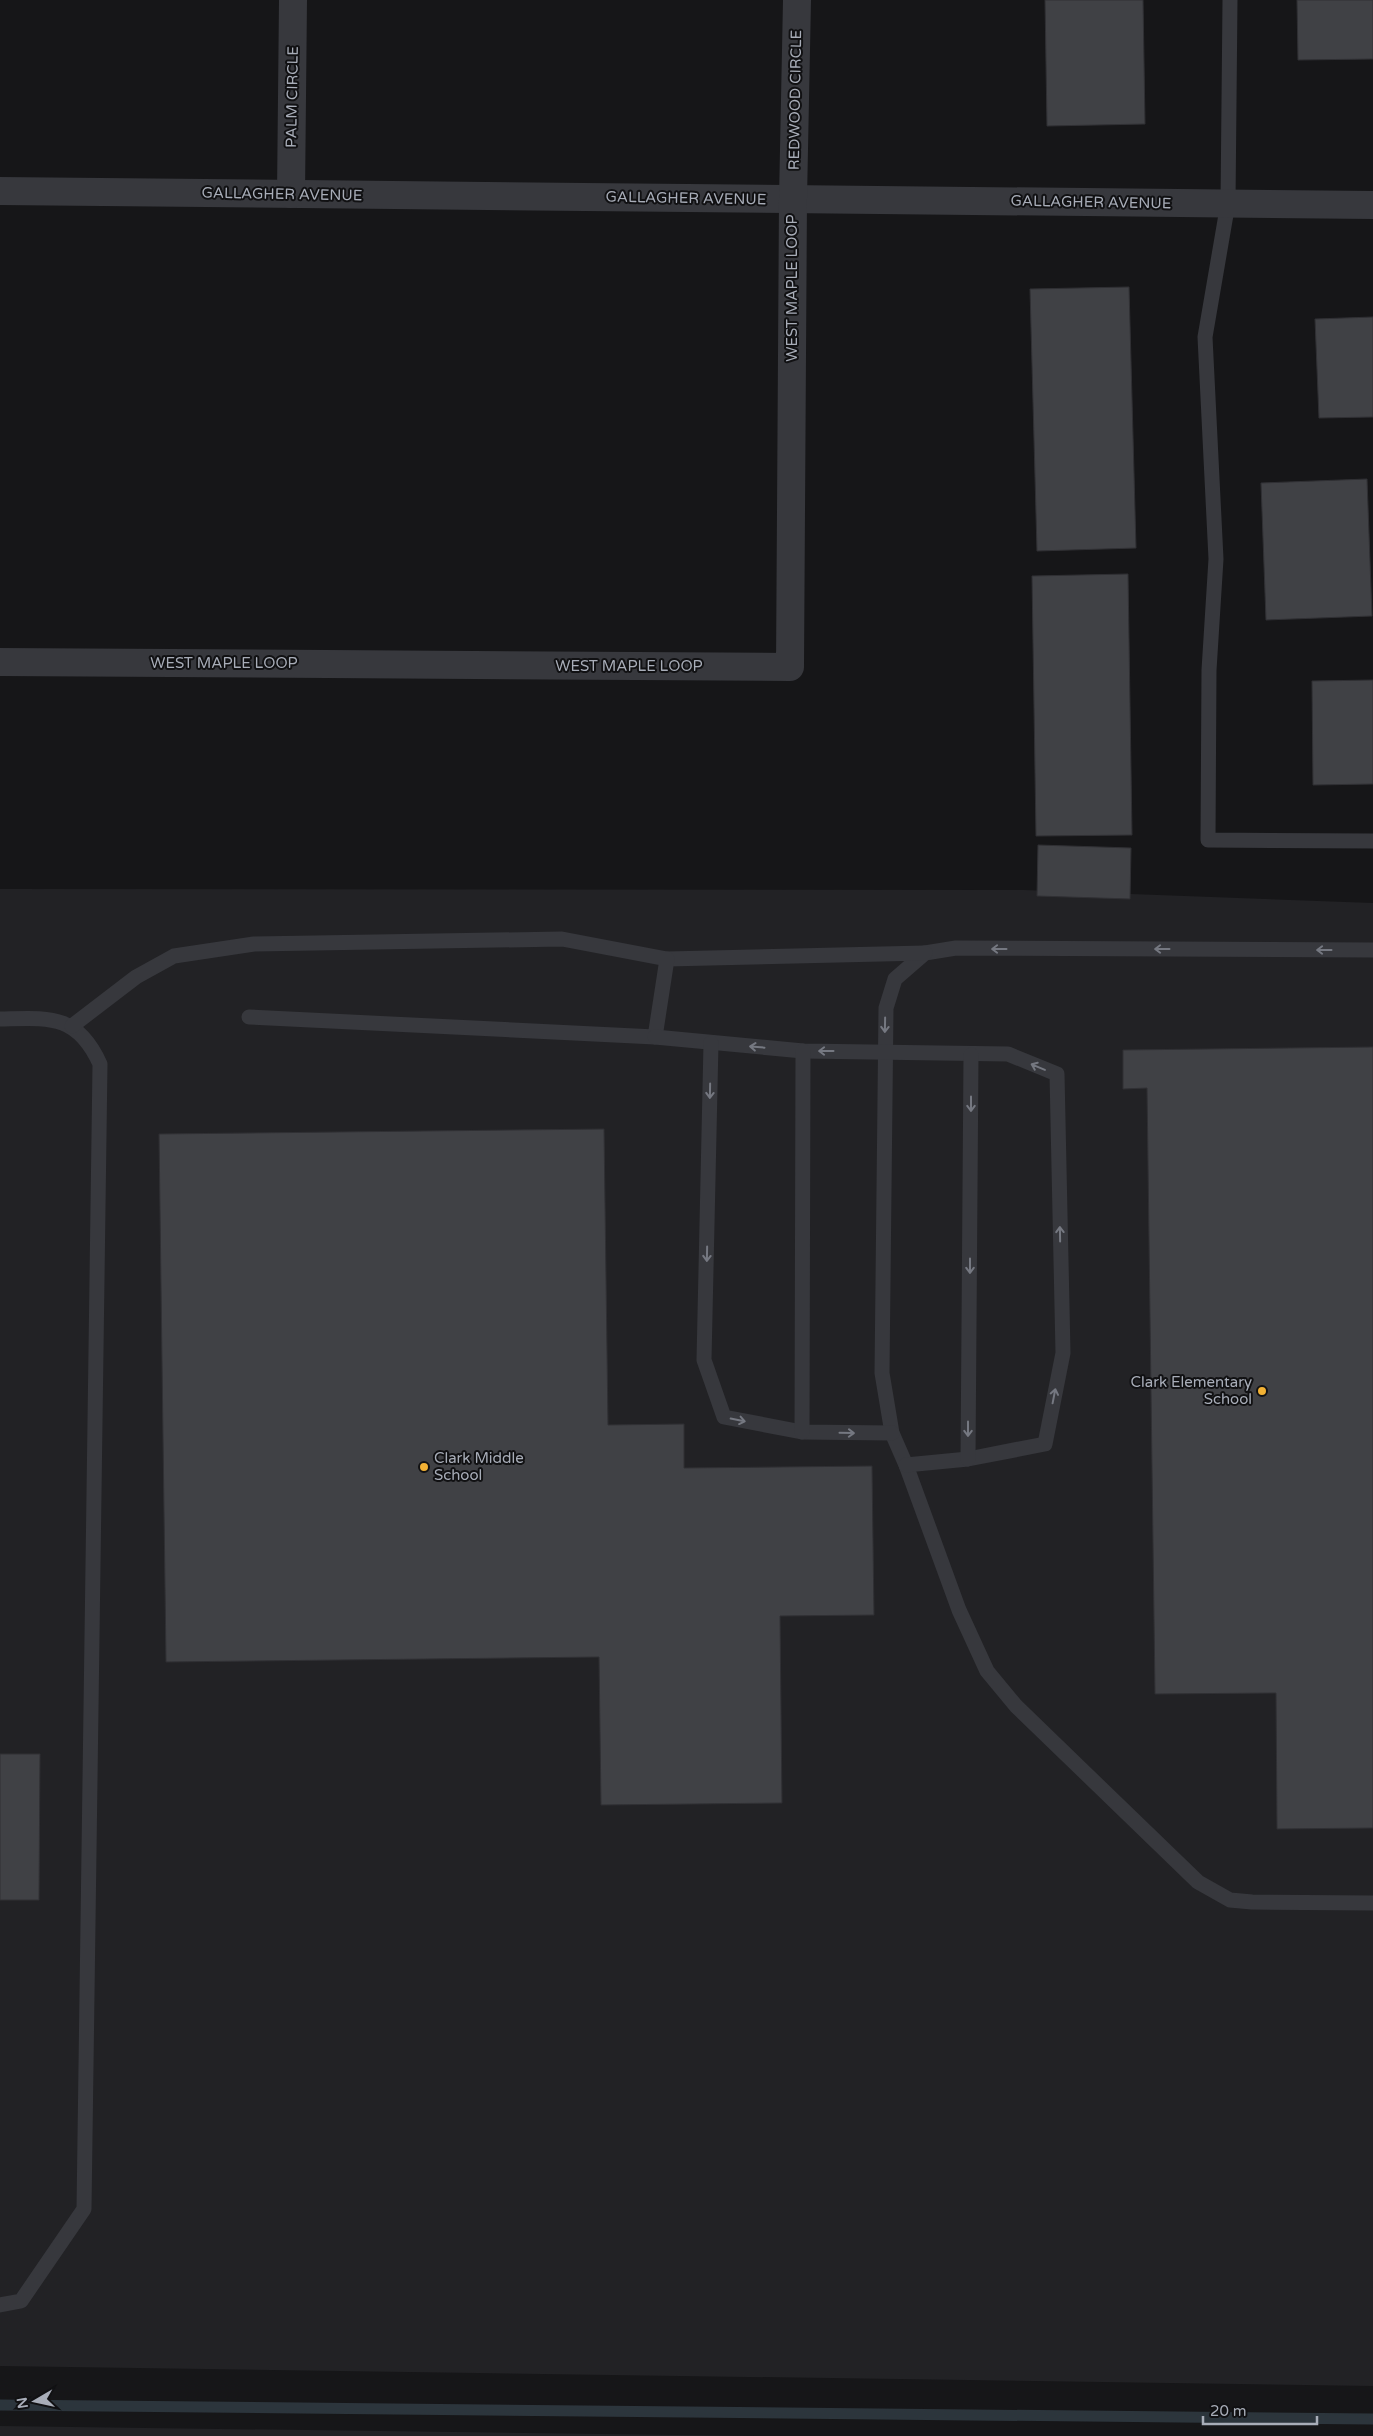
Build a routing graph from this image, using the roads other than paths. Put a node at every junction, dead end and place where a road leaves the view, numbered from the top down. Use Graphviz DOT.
graph roads {
  1 [pos="293,0"];
  2 [pos="796,0"];
  3 [pos="1230,0"];
  4 [pos="0,191"];
  5 [pos="290,194"];
  6 [pos="793,199"];
  7 [pos="1228,203"];
  8 [pos="1373,205"];
  9 [pos="0,662"];
  10 [pos="1373,841"];
  11 [pos="1373,950"];
  12 [pos="925,953"];
  13 [pos="666,959"];
  14 [pos="249,1017"];
  15 [pos="0,1019"];
  16 [pos="72,1026"];
  17 [pos="655,1037"];
  18 [pos="710,1043"];
  19 [pos="803,1051"];
  20 [pos="885,1052"];
  21 [pos="971,1055"];
  22 [pos="802,1432"];
  23 [pos="892,1433"];
  24 [pos="968,1460"];
  25 [pos="906,1465"];
  26 [pos="1373,1903"];
  27 [pos="0,2305"];
  1 -- 5 [label="street, PALM CIRCLE"];
  2 -- 6 [label="street, REDWOOD CIRCLE"];
  3 -- 7 [label="lane"];
  4 -- 5 [label="street, GALLAGHER AVENUE"];
  5 -- 6 [label="street, GALLAGHER AVENUE"];
  6 -- 7 [label="street, GALLAGHER AVENUE"];
  6 -- 9 [label="street, WEST MAPLE LOOP"];
  7 -- 8 [label="street, GALLAGHER AVENUE"];
  7 -- 10 [label="lane"];
  11 -- 12 [label="lane, one-way"];
  12 -- 13 [label="lane"];
  12 -- 20 [label="lane, one-way"];
  13 -- 16 [label="lane"];
  13 -- 17 [label="lane"];
  14 -- 17 [label="lane"];
  15 -- 16 [label="lane"];
  16 -- 27 [label="lane"];
  17 -- 18 [label="lane"];
  19 -- 18 [label="lane, one-way"];
  18 -- 22 [label="lane, one-way"];
  20 -- 19 [label="lane, one-way"];
  19 -- 22 [label="lane"];
  20 -- 21 [label="lane"];
  20 -- 23 [label="lane"];
  21 -- 24 [label="lane, one-way"];
  24 -- 21 [label="lane, one-way"];
  22 -- 23 [label="lane, one-way"];
  23 -- 25 [label="lane"];
  24 -- 25 [label="lane"];
  25 -- 26 [label="lane"];
}
